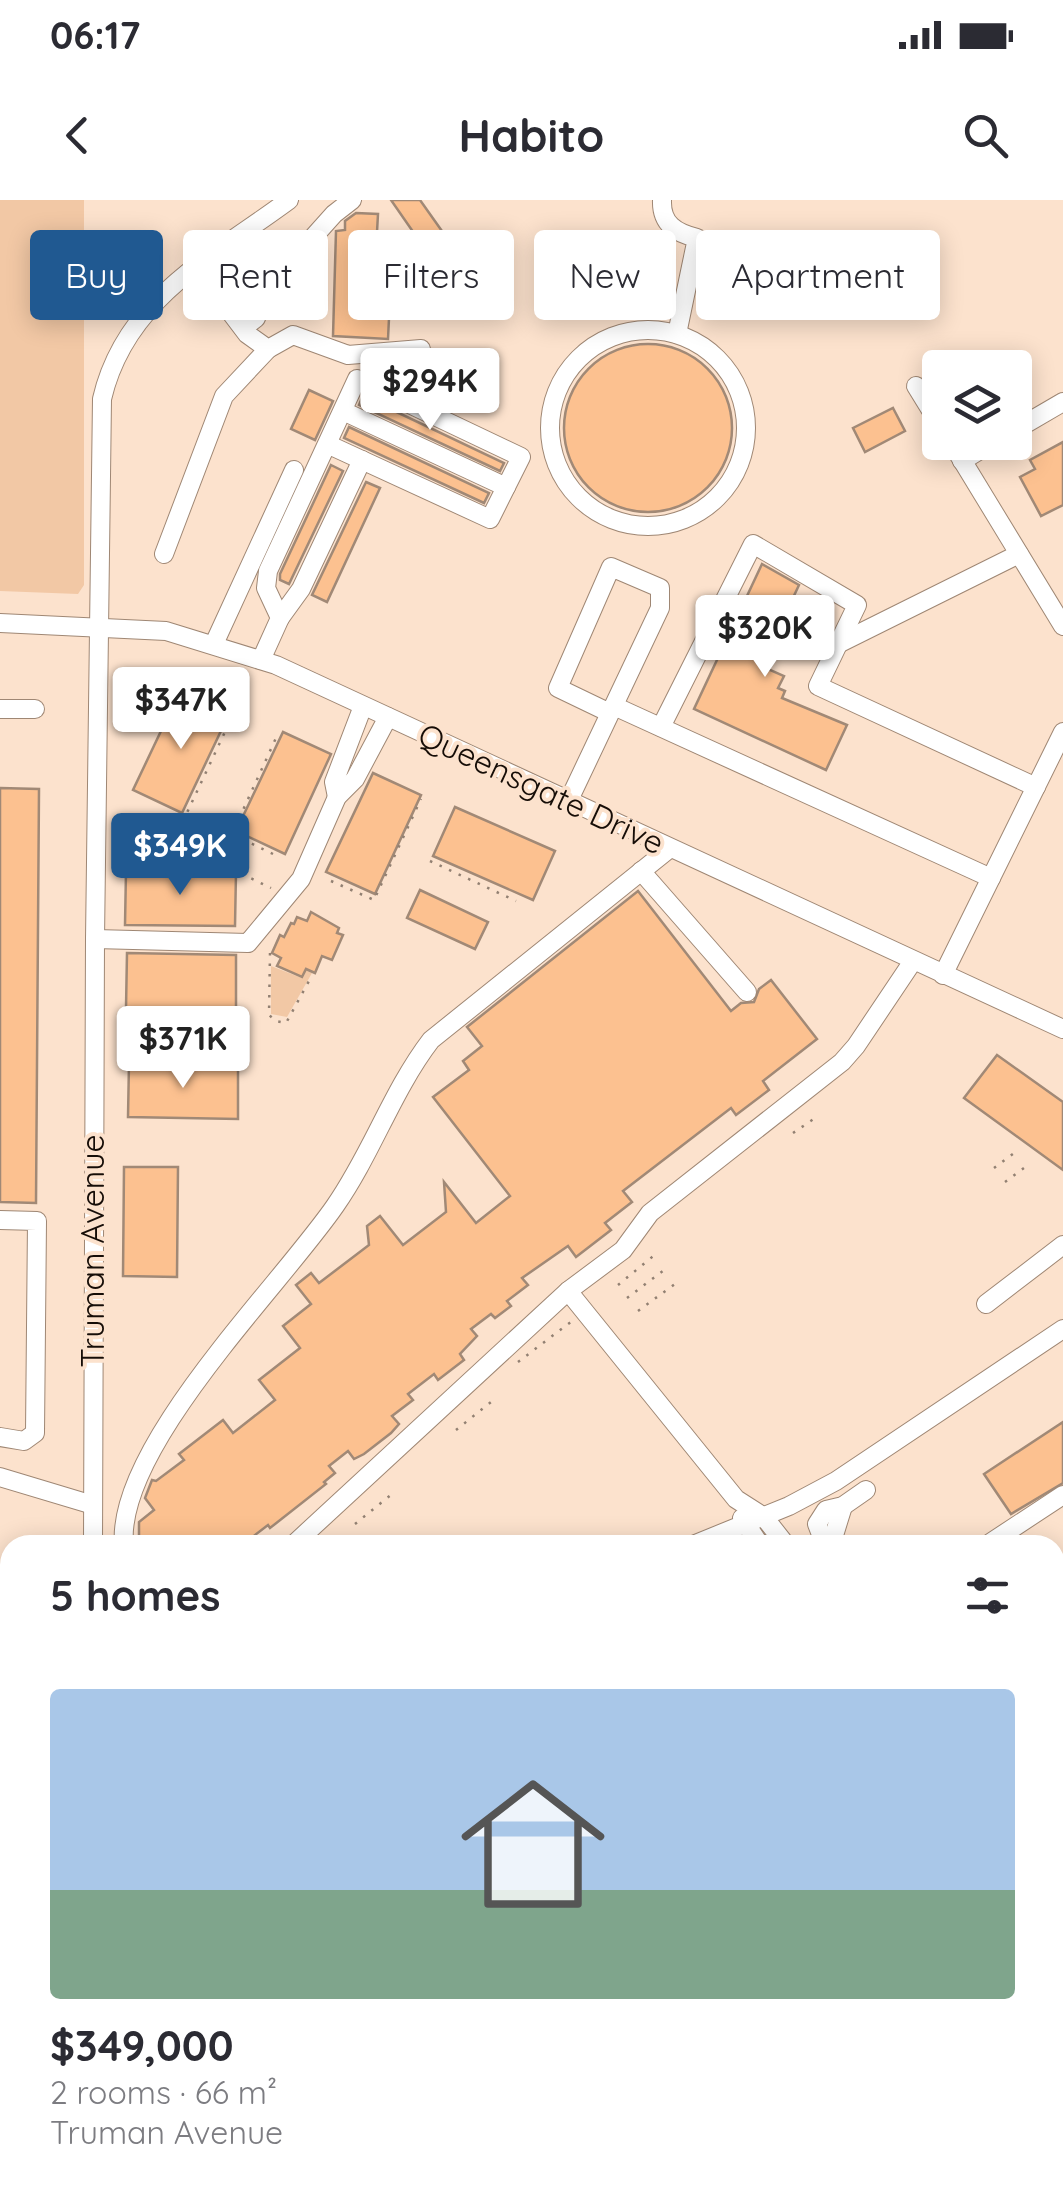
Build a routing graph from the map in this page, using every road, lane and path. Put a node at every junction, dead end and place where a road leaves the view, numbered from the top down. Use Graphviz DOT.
graph roads {
  1 [pos="289,200"];
  2 [pos="352,200"];
  3 [pos="662,200"];
  4 [pos="248,230"];
  5 [pos="183,280"];
  6 [pos="237,320"];
  7 [pos="243,328"];
  8 [pos="677,334"];
  9 [pos="268,349"];
  10 [pos="422,349"];
  11 [pos="916,386"];
  12 [pos="922,396"];
  13 [pos="1063,402"];
  14 [pos="342,411"];
  15 [pos="1032,420"];
  16 [pos="327,444"];
  17 [pos="362,460"];
  18 [pos="962,460"];
  19 [pos="294,470"];
  20 [pos="506,486"];
  21 [pos="164,554"];
  22 [pos="1019,554"];
  23 [pos="280,618"];
  24 [pos="0,623"];
  25 [pos="97,626"];
  26 [pos="1063,626"];
  27 [pos="214,644"];
  28 [pos="838,644"];
  29 [pos="261,660"];
  30 [pos="362,706"];
  31 [pos="34,708"];
  32 [pos="0,709"];
  33 [pos="612,709"];
  34 [pos="232,716"];
  35 [pos="388,717"];
  36 [pos="661,727"];
  37 [pos="1063,732"];
  38 [pos="276,738"];
  39 [pos="1036,787"];
  40 [pos="337,798"];
  41 [pos="422,799"];
  42 [pos="568,802"];
  43 [pos="150,818"];
  44 [pos="669,849"];
  45 [pos="273,854"];
  46 [pos="430,861"];
  47 [pos="138,867"];
  48 [pos="641,871"];
  49 [pos="991,878"];
  50 [pos="332,881"];
  51 [pos="278,892"];
  52 [pos="516,901"];
  53 [pos="94,938"];
  54 [pos="270,953"];
  55 [pos="913,961"];
  56 [pos="943,975"];
  57 [pos="310,981"];
  58 [pos="747,992"];
  59 [pos="1063,1029"];
  60 [pos="818,1116"];
  61 [pos="793,1133"];
  62 [pos="1018,1150"];
  63 [pos="1028,1164"];
  64 [pos="994,1168"];
  65 [pos="1005,1182"];
  66 [pos="0,1220"];
  67 [pos="1061,1250"];
  68 [pos="657,1253"];
  69 [pos="668,1267"];
  70 [pos="679,1281"];
  71 [pos="618,1285"];
  72 [pos="568,1290"];
  73 [pos="628,1298"];
  74 [pos="986,1304"];
  75 [pos="638,1312"];
  76 [pos="574,1320"];
  77 [pos="1063,1328"];
  78 [pos="518,1362"];
  79 [pos="491,1402"];
  80 [pos="456,1430"];
  81 [pos="0,1437"];
  82 [pos="0,1477"];
  83 [pos="866,1490"];
  84 [pos="392,1494"];
  85 [pos="1063,1495"];
  86 [pos="736,1498"];
  87 [pos="93,1505"];
  88 [pos="764,1517"];
  89 [pos="355,1524"];
  90 [pos="744,1526"];
  91 [pos="93,1535"];
  92 [pos="123,1535"];
  93 [pos="303,1535"];
  94 [pos="719,1535"];
  95 [pos="752,1535"];
  96 [pos="778,1535"];
  97 [pos="832,1535"];
  98 [pos="1002,1535"];
  1 -- 4 [label="street, Truman Avenue"];
  2 -- 7 [label="street"];
  3 -- 8 [label="street"];
  5 -- 25 [label="street, Truman Avenue"];
  6 -- 7 [label="street"];
  7 -- 9 [label="street"];
  8 -- 8 [label="street"];
  9 -- 10 [label="street"];
  9 -- 21 [label="street"];
  11 -- 12 [label="street"];
  13 -- 15 [label="street"];
  14 -- 16 [label="street"];
  14 -- 20 [label="street"];
  14 -- 20 [label="street"];
  16 -- 17 [label="street"];
  16 -- 23 [label="street"];
  17 -- 20 [label="street"];
  17 -- 23 [label="street"];
  18 -- 22 [label="street"];
  19 -- 27 [label="street"];
  22 -- 26 [label="street"];
  22 -- 28 [label="street"];
  23 -- 29 [label="street"];
  24 -- 25 [label="street, Queensgate Drive"];
  25 -- 27 [label="street, Queensgate Drive"];
  25 -- 53 [label="street, Truman Avenue"];
  27 -- 29 [label="street, Queensgate Drive"];
  28 -- 36 [label="street"];
  28 -- 39 [label="street"];
  29 -- 30 [label="street, Queensgate Drive"];
  30 -- 35 [label="street, Queensgate Drive"];
  30 -- 40 [label="street"];
  31 -- 32 [label="street"];
  33 -- 33 [label="street"];
  33 -- 36 [label="street"];
  33 -- 42 [label="street"];
  34 -- 43 [label="path"];
  35 -- 40 [label="street"];
  35 -- 42 [label="street, Queensgate Drive"];
  36 -- 49 [label="street"];
  37 -- 39 [label="street"];
  38 -- 45 [label="path"];
  39 -- 49 [label="street"];
  40 -- 53 [label="street"];
  41 -- 50 [label="path"];
  42 -- 44 [label="street, Queensgate Drive"];
  44 -- 48 [label="street"];
  44 -- 55 [label="street, Queensgate Drive"];
  46 -- 52 [label="path"];
  47 -- 51 [label="path"];
  48 -- 58 [label="street"];
  48 -- 92 [label="street"];
  49 -- 56 [label="street"];
  53 -- 87 [label="street, Truman Avenue"];
  54 -- 57 [label="path"];
  55 -- 56 [label="street, Queensgate Drive"];
  55 -- 72 [label="street"];
  56 -- 59 [label="street, Queensgate Drive"];
  60 -- 61 [label="path"];
  62 -- 64 [label="path"];
  63 -- 65 [label="path"];
  66 -- 81 [label="street"];
  67 -- 74 [label="street"];
  68 -- 71 [label="path"];
  69 -- 73 [label="path"];
  70 -- 75 [label="path"];
  72 -- 86 [label="street"];
  72 -- 93 [label="street"];
  76 -- 78 [label="path"];
  77 -- 88 [label="street"];
  79 -- 80 [label="path"];
  82 -- 87 [label="street"];
  83 -- 97 [label="street"];
  84 -- 89 [label="path"];
  85 -- 98 [label="street"];
  86 -- 88 [label="street"];
  86 -- 90 [label="street"];
  87 -- 91 [label="street, Truman Avenue"];
  88 -- 90 [label="street"];
  88 -- 96 [label="street"];
  90 -- 94 [label="street"];
  90 -- 95 [label="street"];
}
